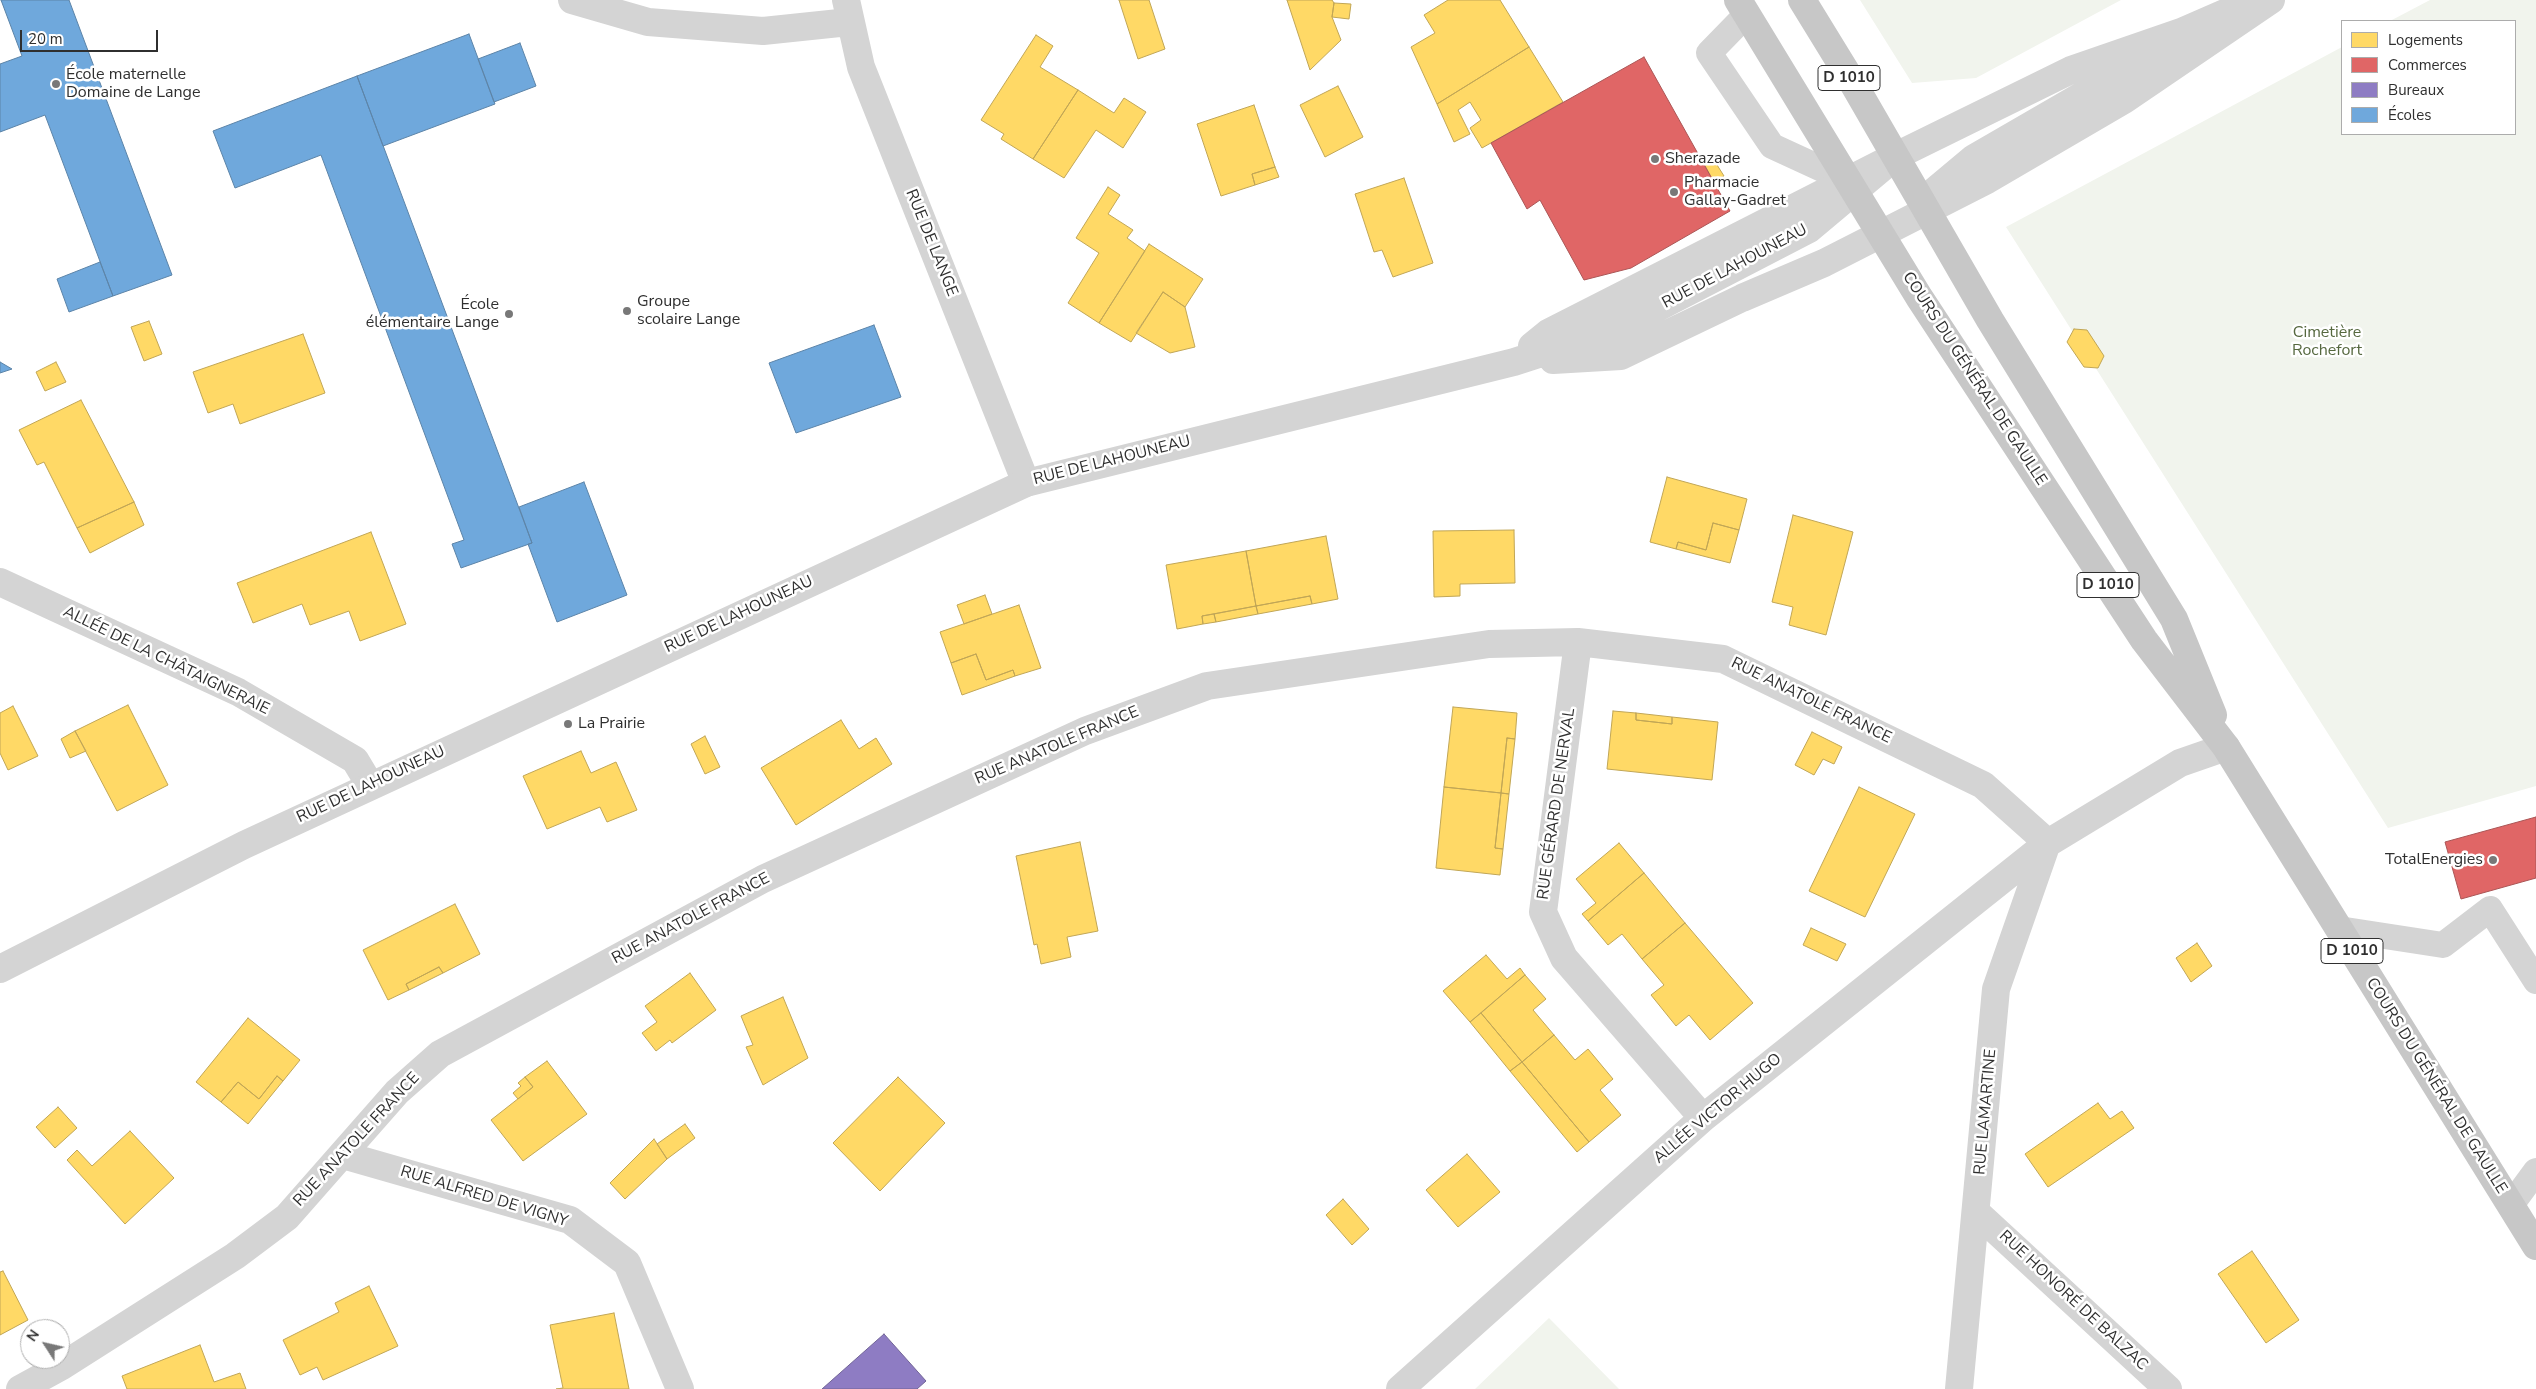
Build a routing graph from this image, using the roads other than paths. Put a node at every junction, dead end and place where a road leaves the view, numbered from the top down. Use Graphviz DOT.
graph roads {
  1 [pos="572,0"];
  2 [pos="1802,0"];
  3 [pos="2254,0"];
  4 [pos="2272,0"];
  5 [pos="1743,7"];
  6 [pos="847,11"];
  7 [pos="2181,32"];
  8 [pos="1896,156"];
  9 [pos="1980,169"];
  10 [pos="1851,185"];
  11 [pos="1925,206"];
  12 [pos="1881,234"];
  13 [pos="1514,362"];
  14 [pos="1026,482"];
  15 [pos="0,582"];
  16 [pos="1578,642"];
  17 [pos="2226,747"];
  18 [pos="370,785"];
  19 [pos="2048,843"];
  20 [pos="2339,929"];
  21 [pos="0,969"];
  22 [pos="2536,982"];
  23 [pos="1703,1118"];
  24 [pos="343,1155"];
  25 [pos="2536,1171"];
  26 [pos="2511,1205"];
  27 [pos="1977,1213"];
  28 [pos="2536,1246"];
  29 [pos="20,1389"];
  30 [pos="680,1389"];
  31 [pos="1400,1389"];
  32 [pos="1959,1389"];
  33 [pos="2168,1389"];
  1 -- 6 [label="street"];
  2 -- 8 [label="main road, COURS DU GÉNÉRAL DE GAULLE / D 1010"];
  3 -- 7 [label="street"];
  4 -- 9 [label="street"];
  5 -- 10 [label="main road, COURS DU GÉNÉRAL DE GAULLE / D 1010"];
  5 -- 10 [label="lane"];
  6 -- 14 [label="street, RUE DE LANGE"];
  7 -- 8 [label="street, RUE DE LAHOUNEAU"];
  7 -- 9 [label="street"];
  8 -- 10 [label="street, RUE DE LAHOUNEAU"];
  8 -- 11 [label="main road, COURS DU GÉNÉRAL DE GAULLE / D 1010"];
  9 -- 11 [label="street, RUE DE LAHOUNEAU"];
  10 -- 12 [label="main road, COURS DU GÉNÉRAL DE GAULLE / D 1010"];
  10 -- 13 [label="street, RUE DE LAHOUNEAU"];
  11 -- 12 [label="street, RUE DE LAHOUNEAU"];
  11 -- 17 [label="main road, COURS DU GÉNÉRAL DE GAULLE / D 1010"];
  12 -- 13 [label="street, RUE DE LAHOUNEAU"];
  12 -- 17 [label="main road, COURS DU GÉNÉRAL DE GAULLE / D 1010"];
  13 -- 14 [label="street, RUE DE LAHOUNEAU"];
  14 -- 18 [label="street, RUE DE LAHOUNEAU"];
  15 -- 18 [label="street, ALLÉE DE LA CHÂTAIGNERAIE"];
  16 -- 19 [label="street, RUE ANATOLE FRANCE"];
  16 -- 23 [label="street, RUE GÉRARD DE NERVAL"];
  16 -- 24 [label="street, RUE ANATOLE FRANCE"];
  17 -- 19 [label="street"];
  17 -- 20 [label="main road, COURS DU GÉNÉRAL DE GAULLE / D 1010"];
  18 -- 21 [label="street, RUE DE LAHOUNEAU"];
  19 -- 23 [label="street, ALLÉE VICTOR HUGO"];
  19 -- 27 [label="street, RUE LAMARTINE"];
  20 -- 22 [label="lane"];
  20 -- 26 [label="main road, COURS DU GÉNÉRAL DE GAULLE / D 1010"];
  23 -- 31 [label="street, ALLÉE VICTOR HUGO"];
  24 -- 29 [label="street, RUE ANATOLE FRANCE"];
  24 -- 30 [label="street, RUE ALFRED DE VIGNY"];
  25 -- 26 [label="lane"];
  26 -- 28 [label="main road, COURS DU GÉNÉRAL DE GAULLE / D 1010"];
  27 -- 32 [label="street, RUE LAMARTINE"];
  27 -- 33 [label="street, RUE HONORÉ DE BALZAC"];
}
